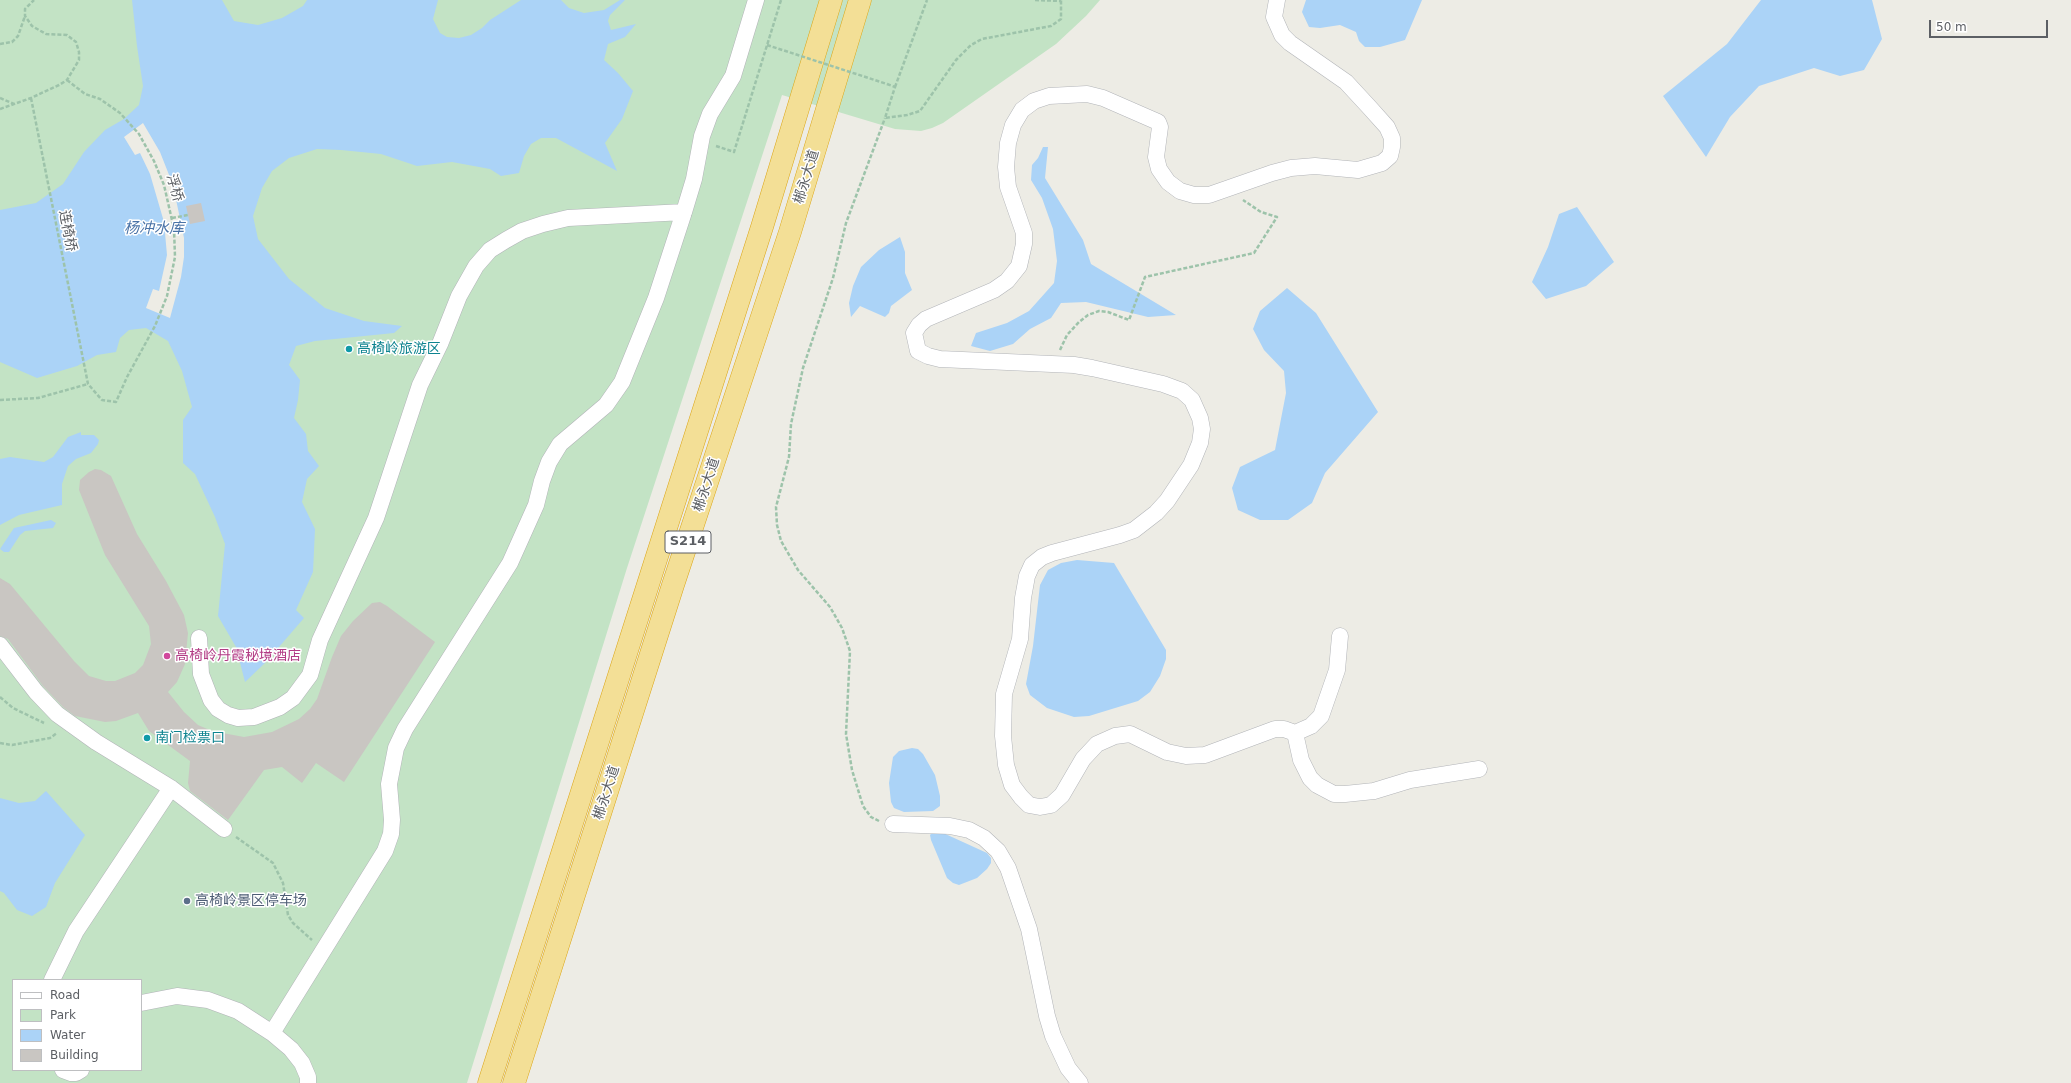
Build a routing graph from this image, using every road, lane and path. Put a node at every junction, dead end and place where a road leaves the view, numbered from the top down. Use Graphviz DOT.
graph roads {
  1 [pos="34,0"];
  2 [pos="756,0"];
  3 [pos="781,0"];
  4 [pos="830,0"];
  5 [pos="860,0"];
  6 [pos="926,0"];
  7 [pos="1035,0"];
  8 [pos="1061,0"];
  9 [pos="1278,0"];
  10 [pos="25,16"];
  11 [pos="0,44"];
  12 [pos="767,45"];
  13 [pos="67,80"];
  14 [pos="895,87"];
  15 [pos="0,98"];
  16 [pos="31,98"];
  17 [pos="14,104"];
  18 [pos="0,109"];
  19 [pos="886,118"];
  20 [pos="701,141"];
  21 [pos="1229,188"];
  22 [pos="684,212"];
  23 [pos="188,215"];
  24 [pos="172,218"];
  25 [pos="1053,364"];
  26 [pos="88,384"];
  27 [pos="0,400"];
  28 [pos="1340,636"];
  29 [pos="199,638"];
  30 [pos="0,645"];
  31 [pos="0,697"];
  32 [pos="58,714"];
  33 [pos="1295,733"];
  34 [pos="50,738"];
  35 [pos="0,743"];
  36 [pos="1478,769"];
  37 [pos="171,788"];
  38 [pos="893,824"];
  39 [pos="224,829"];
  40 [pos="323,949"];
  41 [pos="52,979"];
  42 [pos="142,1003"];
  43 [pos="272,1033"];
  44 [pos="67,1071"];
  45 [pos="79,1071"];
  46 [pos="308,1083"];
  47 [pos="489,1083"];
  48 [pos="514,1083"];
  49 [pos="1080,1083"];
  1 -- 10 [label="path"];
  2 -- 20 [label="street"];
  3 -- 12 [label="path"];
  4 -- 47 [label="highway, 郴永大道 / S214"];
  5 -- 48 [label="highway, 郴永大道 / S214"];
  6 -- 14 [label="path"];
  7 -- 8 [label="path"];
  8 -- 19 [label="path"];
  9 -- 21 [label="street"];
  10 -- 11 [label="path"];
  10 -- 13 [label="path"];
  12 -- 14 [label="path, bridge"];
  12 -- 20 [label="path"];
  13 -- 16 [label="path"];
  13 -- 24 [label="path, 浮桥"];
  14 -- 19 [label="path"];
  15 -- 17 [label="path"];
  16 -- 17 [label="path"];
  16 -- 26 [label="path, 连椅桥"];
  17 -- 18 [label="path"];
  19 -- 38 [label="path"];
  20 -- 22 [label="street"];
  21 -- 25 [label="path"];
  21 -- 25 [label="street"];
  22 -- 29 [label="street"];
  22 -- 40 [label="street"];
  23 -- 24 [label="path"];
  24 -- 26 [label="path, 浮桥"];
  25 -- 33 [label="street"];
  26 -- 27 [label="path"];
  28 -- 33 [label="street"];
  30 -- 32 [label="street"];
  31 -- 32 [label="path"];
  32 -- 37 [label="street"];
  33 -- 36 [label="street"];
  34 -- 35 [label="path"];
  37 -- 39 [label="street"];
  37 -- 41 [label="street"];
  38 -- 49 [label="street"];
  39 -- 40 [label="path"];
  40 -- 43 [label="street"];
  42 -- 43 [label="street"];
  43 -- 46 [label="street"];
  44 -- 45 [label="street"];
}
